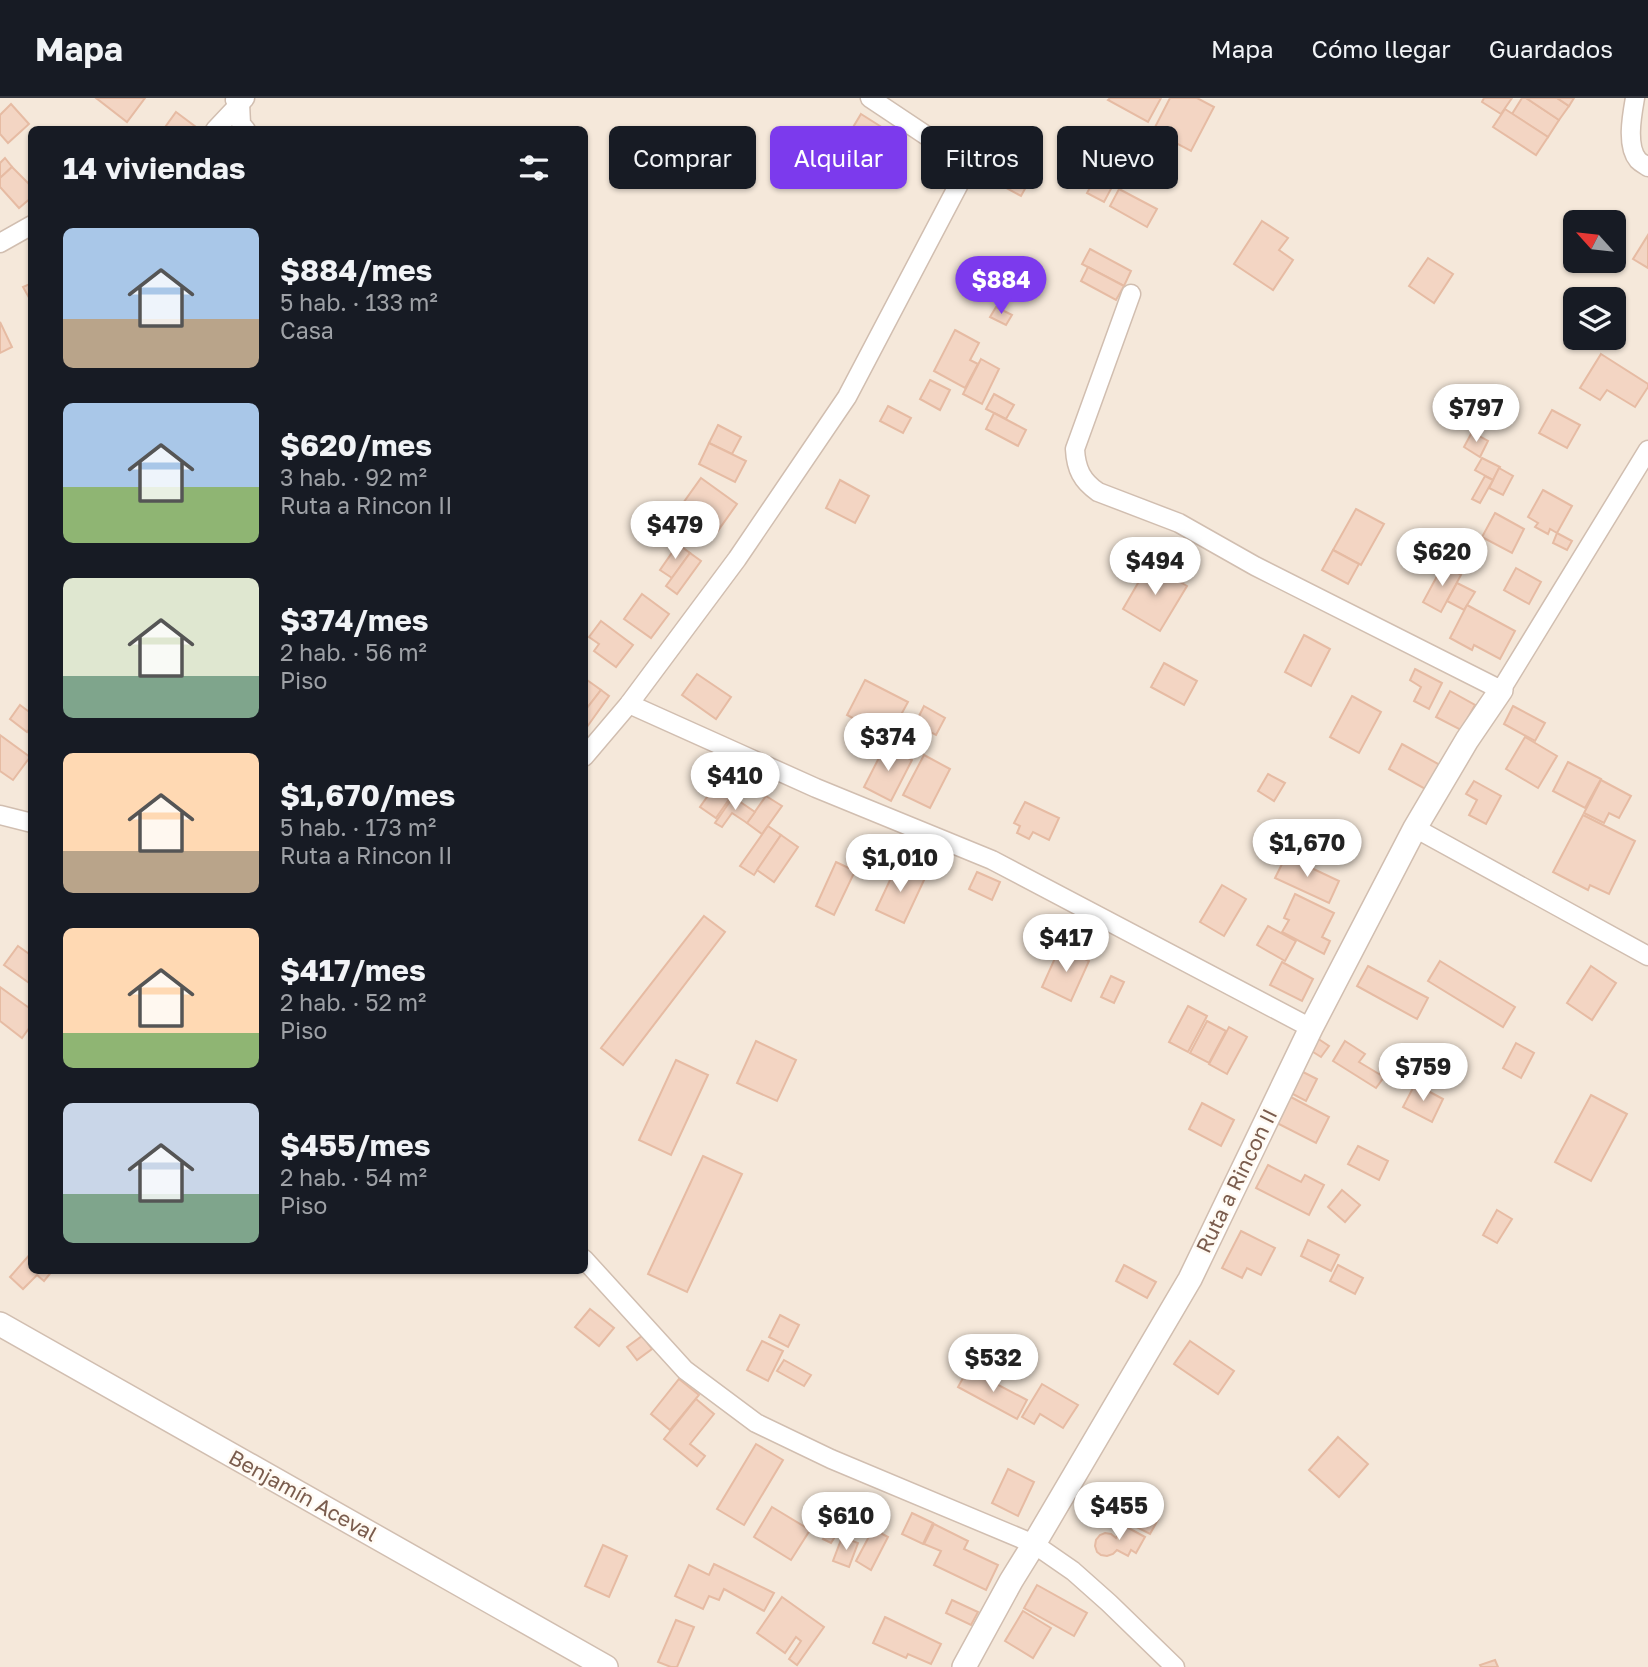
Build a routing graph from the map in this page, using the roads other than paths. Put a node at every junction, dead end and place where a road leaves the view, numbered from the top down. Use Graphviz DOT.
graph roads {
  1 [pos="870,98"];
  2 [pos="1635,98"];
  3 [pos="239,100"];
  4 [pos="218,126"];
  5 [pos="243,126"];
  6 [pos="1648,167"];
  7 [pos="28,227"];
  8 [pos="0,243"];
  9 [pos="1131,294"];
  10 [pos="1648,450"];
  11 [pos="1502,690"];
  12 [pos="629,704"];
  13 [pos="588,752"];
  14 [pos="0,815"];
  15 [pos="28,822"];
  16 [pos="1415,828"];
  17 [pos="1648,956"];
  18 [pos="1311,1028"];
  19 [pos="588,1263"];
  20 [pos="0,1324"];
  21 [pos="1034,1545"];
  22 [pos="606,1667"];
  23 [pos="964,1667"];
  24 [pos="1175,1667"];
  1 -- 12 [label="street"];
  2 -- 6 [label="street"];
  3 -- 4 [label="street"];
  3 -- 5 [label="street"];
  7 -- 8 [label="street"];
  9 -- 11 [label="street"];
  10 -- 11 [label="street"];
  11 -- 16 [label="street, Ruta a Rincon II"];
  12 -- 13 [label="street"];
  12 -- 18 [label="street"];
  14 -- 15 [label="street"];
  16 -- 17 [label="street"];
  16 -- 18 [label="street, Ruta a Rincon II"];
  18 -- 21 [label="street, Ruta a Rincon II"];
  19 -- 21 [label="street"];
  20 -- 22 [label="street, Benjamín Aceval"];
  21 -- 23 [label="street, Ruta a Rincon II"];
  21 -- 24 [label="street"];
}
